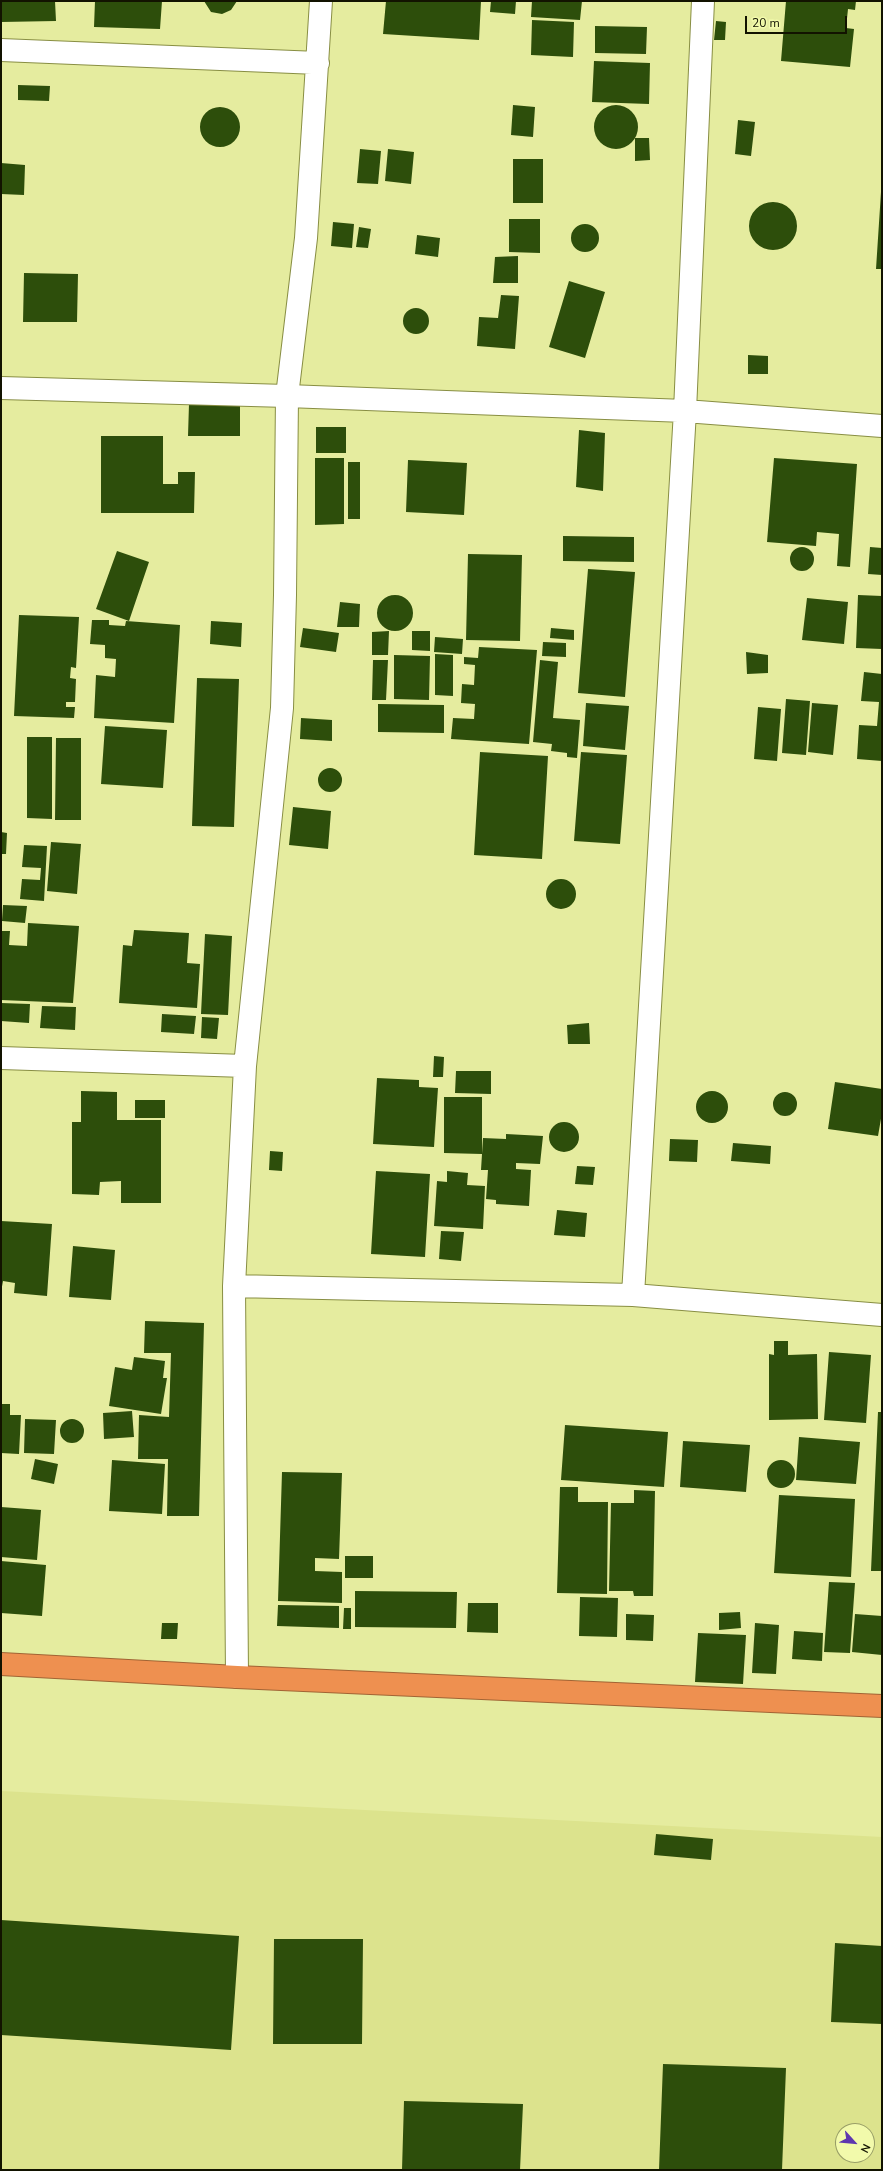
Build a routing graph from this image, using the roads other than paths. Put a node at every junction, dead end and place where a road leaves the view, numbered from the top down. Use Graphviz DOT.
graph roads {
  1 [pos="321,1"];
  2 [pos="703,1"];
  3 [pos="1,50"];
  4 [pos="318,62"];
  5 [pos="1,388"];
  6 [pos="287,396"];
  7 [pos="685,411"];
  8 [pos="882,426"];
  9 [pos="1,1058"];
  10 [pos="244,1066"];
  11 [pos="234,1286"];
  12 [pos="633,1294"];
  13 [pos="882,1315"];
  14 [pos="1,1664"];
  15 [pos="237,1677"];
  16 [pos="882,1706"];
  1 -- 4 [label="street"];
  2 -- 7 [label="street"];
  3 -- 4 [label="street"];
  4 -- 6 [label="street"];
  5 -- 6 [label="street"];
  6 -- 7 [label="street"];
  6 -- 10 [label="street"];
  7 -- 8 [label="street"];
  7 -- 12 [label="street"];
  9 -- 10 [label="street"];
  10 -- 11 [label="street"];
  11 -- 12 [label="street"];
  11 -- 15 [label="street"];
  12 -- 13 [label="street"];
  14 -- 15 [label="highway"];
  15 -- 16 [label="highway"];
}
